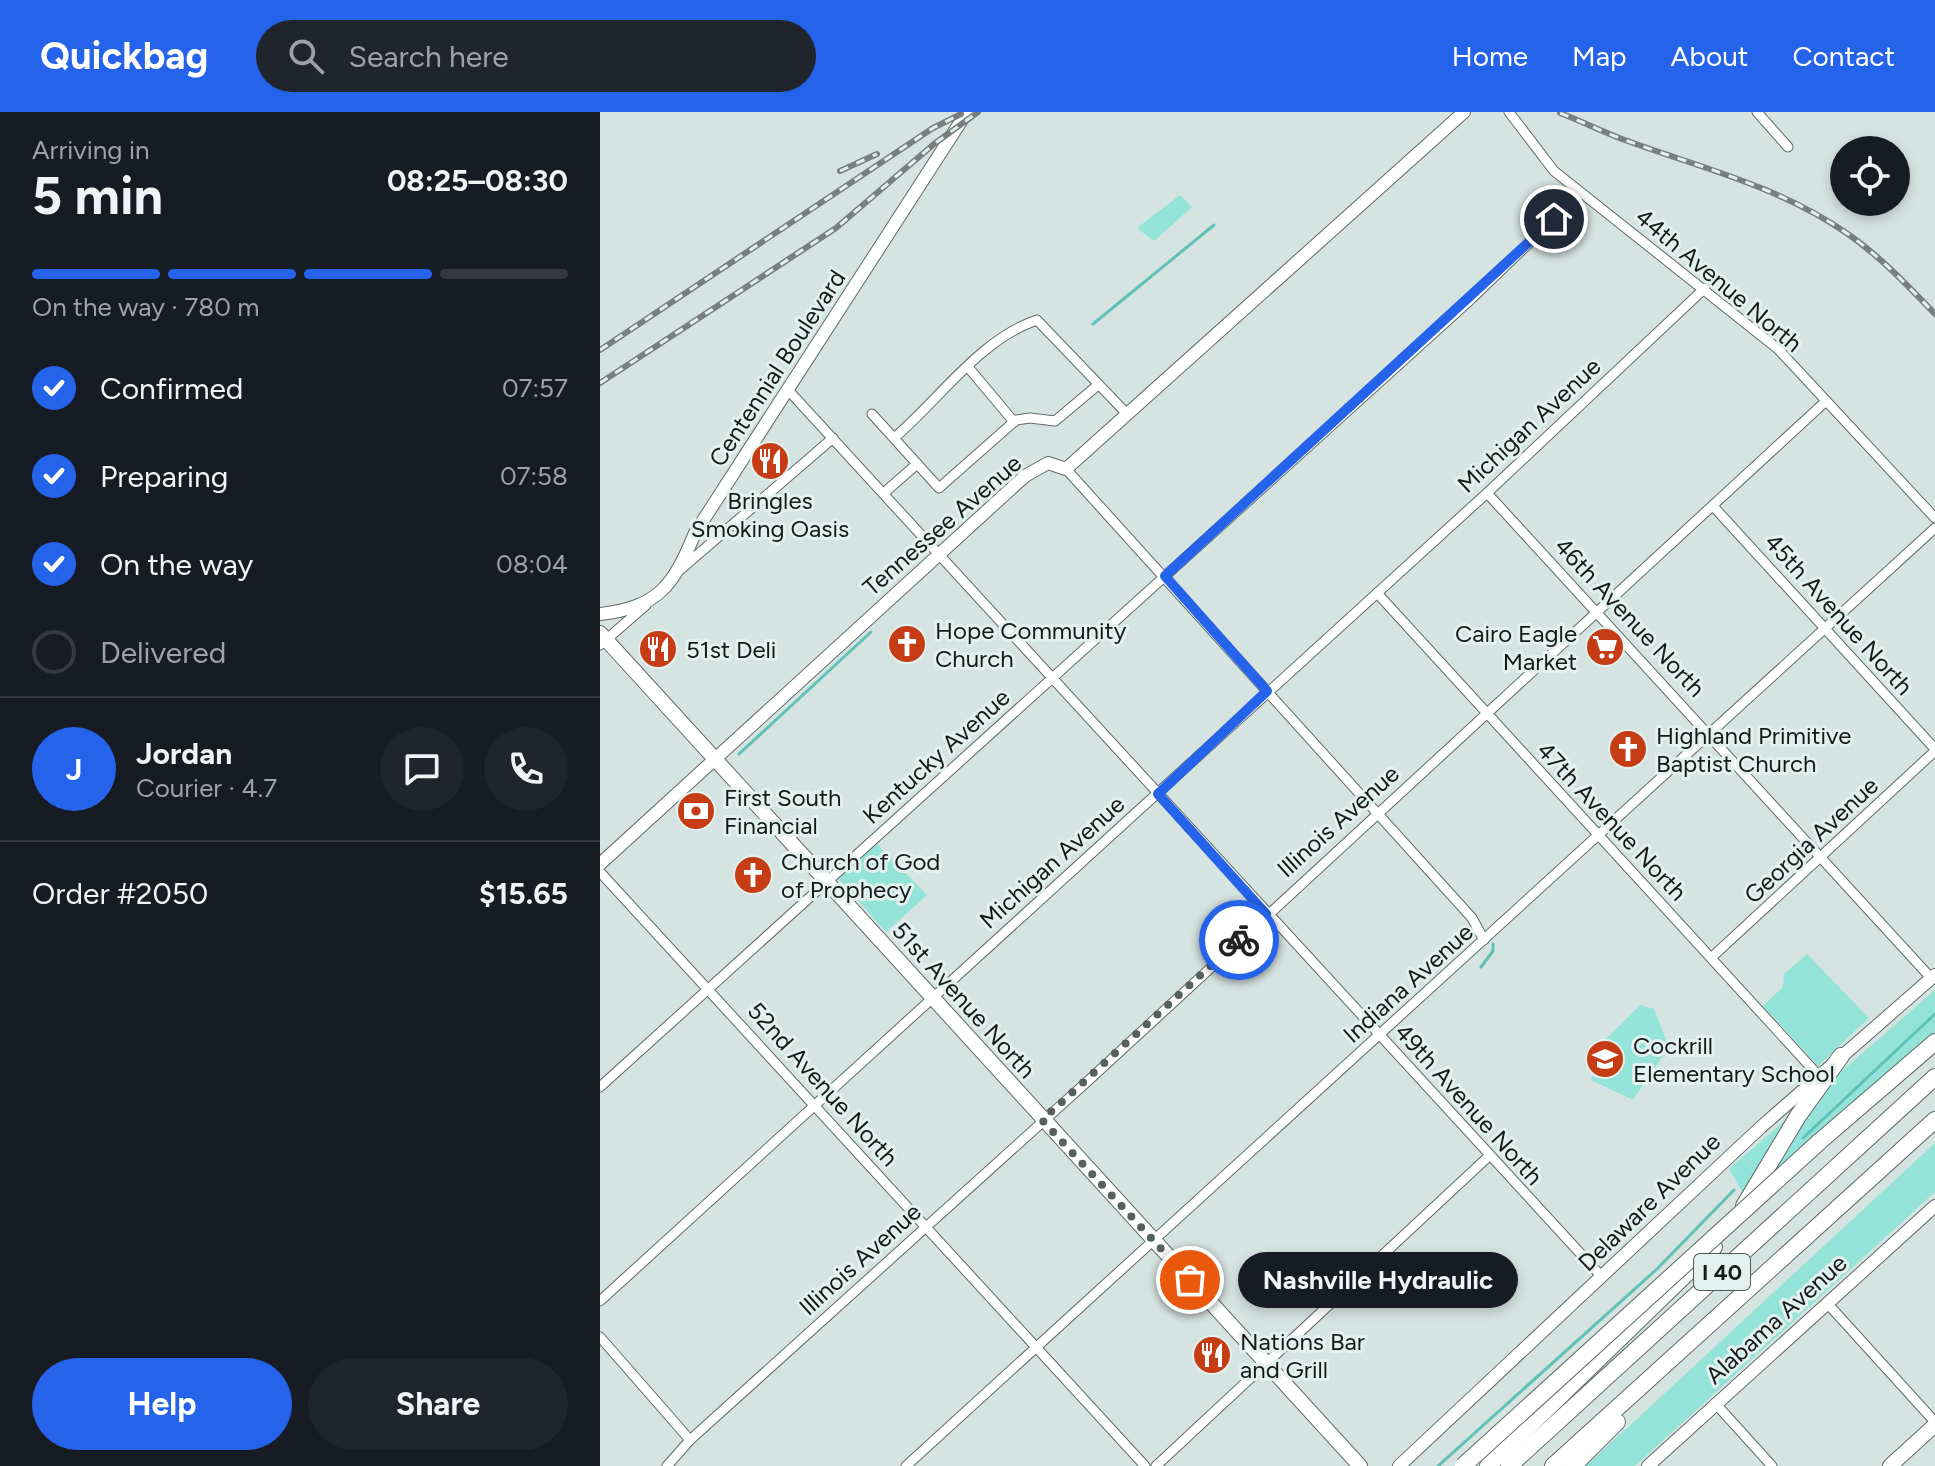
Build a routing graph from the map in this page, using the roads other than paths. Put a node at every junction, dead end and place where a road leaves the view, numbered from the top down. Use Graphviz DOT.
graph roads {
  1 [pos="967,112"];
  2 [pos="1464,112"];
  3 [pos="1509,112"];
  4 [pos="1757,112"];
  5 [pos="1788,147"];
  6 [pos="1581,193"];
  7 [pos="1705,288"];
  8 [pos="968,367"];
  9 [pos="1098,385"];
  10 [pos="789,391"];
  11 [pos="1825,402"];
  12 [pos="872,414"];
  13 [pos="1128,415"];
  14 [pos="1014,422"];
  15 [pos="833,438"];
  16 [pos="894,438"];
  17 [pos="917,464"];
  18 [pos="1066,469"];
  19 [pos="885,492"];
  20 [pos="1487,493"];
  21 [pos="1713,506"];
  22 [pos="1935,518"];
  23 [pos="1935,528"];
  24 [pos="940,554"];
  25 [pos="680,569"];
  26 [pos="1165,576"];
  27 [pos="1377,593"];
  28 [pos="648,603"];
  29 [pos="1596,612"];
  30 [pos="600,614"];
  31 [pos="1825,628"];
  32 [pos="602,639"];
  33 [pos="1053,677"];
  34 [pos="1267,691"];
  35 [pos="1486,714"];
  36 [pos="1709,735"];
  37 [pos="1935,750"];
  38 [pos="715,760"];
  39 [pos="1158,794"];
  40 [pos="1377,813"];
  41 [pos="1598,836"];
  42 [pos="1822,859"];
  43 [pos="600,864"];
  44 [pos="600,872"];
  45 [pos="827,881"];
  46 [pos="1266,914"];
  47 [pos="1484,940"];
  48 [pos="1712,957"];
  49 [pos="1934,978"];
  50 [pos="709,988"];
  51 [pos="932,997"];
  52 [pos="1380,1034"];
  53 [pos="1935,1042"];
  54 [pos="1841,1056"];
  55 [pos="1818,1075"];
  56 [pos="1935,1077"];
  57 [pos="600,1087"];
  58 [pos="816,1106"];
  59 [pos="1042,1120"];
  60 [pos="1935,1120"];
  61 [pos="1489,1156"];
  62 [pos="1935,1206"];
  63 [pos="926,1226"];
  64 [pos="1153,1240"];
  65 [pos="1602,1277"];
  66 [pos="600,1301"];
  67 [pos="1827,1303"];
  68 [pos="1708,1328"];
  69 [pos="600,1337"];
  70 [pos="1038,1347"];
  71 [pos="1268,1365"];
  72 [pos="1715,1403"];
  73 [pos="1935,1423"];
  74 [pos="690,1440"];
  75 [pos="667,1466"];
  76 [pos="906,1466"];
  77 [pos="1145,1466"];
  78 [pos="1156,1466"];
  79 [pos="1360,1466"];
  80 [pos="1399,1466"];
  81 [pos="1463,1466"];
  82 [pos="1488,1466"];
  83 [pos="1509,1466"];
  84 [pos="1553,1466"];
  85 [pos="1573,1466"];
  86 [pos="1648,1466"];
  87 [pos="1772,1466"];
  88 [pos="1890,1466"];
  1 -- 10 [label="main road, Centennial Boulevard"];
  2 -- 13 [label="main road"];
  3 -- 6 [label="street, 44th Avenue North"];
  4 -- 5 [label="street"];
  6 -- 7 [label="street, 44th Avenue North"];
  6 -- 26 [label="street, Kentucky Avenue"];
  7 -- 11 [label="street, 44th Avenue North"];
  7 -- 20 [label="street, Michigan Avenue"];
  8 -- 9 [label="street"];
  8 -- 14 [label="street"];
  8 -- 16 [label="street"];
  9 -- 13 [label="street"];
  9 -- 14 [label="street"];
  10 -- 15 [label="street, 49th Avenue North"];
  10 -- 25 [label="main road, Centennial Boulevard"];
  11 -- 21 [label="street, Illinois Avenue"];
  11 -- 22 [label="street, 44th Avenue North"];
  12 -- 16 [label="street"];
  13 -- 18 [label="main road"];
  14 -- 17 [label="street"];
  15 -- 19 [label="street, 49th Avenue North"];
  15 -- 25 [label="street"];
  16 -- 17 [label="street"];
  17 -- 19 [label="street"];
  18 -- 24 [label="main road, Tennessee Avenue"];
  18 -- 26 [label="street"];
  19 -- 24 [label="street, 49th Avenue North"];
  20 -- 27 [label="street, Michigan Avenue"];
  20 -- 29 [label="street, 46th Avenue North"];
  21 -- 29 [label="street, Illinois Avenue"];
  21 -- 31 [label="street, 45th Avenue North"];
  23 -- 31 [label="street, Indiana Avenue"];
  24 -- 33 [label="street, 49th Avenue North"];
  24 -- 38 [label="main road, Tennessee Avenue"];
  25 -- 28 [label="main road, Centennial Boulevard"];
  26 -- 33 [label="street, Kentucky Avenue"];
  26 -- 34 [label="street"];
  27 -- 34 [label="street, Michigan Avenue"];
  27 -- 35 [label="street, 47th Avenue North"];
  28 -- 30 [label="main road"];
  28 -- 32 [label="street"];
  29 -- 35 [label="street, Illinois Avenue"];
  29 -- 36 [label="street, 46th Avenue North"];
  31 -- 36 [label="street, Indiana Avenue"];
  31 -- 37 [label="street, 45th Avenue North"];
  32 -- 38 [label="main road, 51st Avenue North"];
  33 -- 39 [label="street, 49th Avenue North"];
  33 -- 45 [label="street, Kentucky Avenue"];
  34 -- 39 [label="street, Michigan Avenue"];
  34 -- 40 [label="street"];
  35 -- 40 [label="street, Illinois Avenue"];
  35 -- 41 [label="street, 47th Avenue North"];
  36 -- 41 [label="street, Indiana Avenue"];
  36 -- 42 [label="street, 46th Avenue North"];
  37 -- 42 [label="street, Georgia Avenue"];
  38 -- 43 [label="main road, Tennessee Avenue"];
  38 -- 45 [label="main road, 51st Avenue North"];
  39 -- 46 [label="street, 49th Avenue North"];
  39 -- 51 [label="street, Michigan Avenue"];
  40 -- 46 [label="street, Illinois Avenue"];
  40 -- 47 [label="street"];
  41 -- 47 [label="street, Indiana Avenue"];
  41 -- 48 [label="street, 47th Avenue North"];
  42 -- 48 [label="street, Georgia Avenue"];
  42 -- 49 [label="street, 46th Avenue North"];
  44 -- 50 [label="street, 52nd Avenue North"];
  45 -- 50 [label="street, Kentucky Avenue"];
  45 -- 51 [label="main road, 51st Avenue North"];
  46 -- 52 [label="street, 49th Avenue North"];
  46 -- 59 [label="street, Illinois Avenue"];
  47 -- 52 [label="street, Indiana Avenue"];
  48 -- 55 [label="street, 47th Avenue North"];
  49 -- 54 [label="main road, Delaware Avenue"];
  50 -- 57 [label="street, Kentucky Avenue"];
  50 -- 58 [label="street, 52nd Avenue North"];
  51 -- 58 [label="street, Michigan Avenue"];
  51 -- 59 [label="main road, 51st Avenue North"];
  52 -- 61 [label="street, 49th Avenue North"];
  52 -- 64 [label="street, Indiana Avenue"];
  53 -- 81 [label="highway, bridge"];
  54 -- 55 [label="main road, Delaware Avenue"];
  54 -- 82 [label="highway"];
  55 -- 65 [label="main road, Delaware Avenue"];
  56 -- 83 [label="highway, I 40"];
  58 -- 63 [label="street, 52nd Avenue North"];
  58 -- 66 [label="street, Michigan Avenue"];
  59 -- 63 [label="street, Illinois Avenue"];
  59 -- 64 [label="main road, 51st Avenue North"];
  60 -- 68 [label="highway, I 40"];
  61 -- 65 [label="street, 49th Avenue North"];
  61 -- 71 [label="street"];
  62 -- 67 [label="main road, Alabama Avenue"];
  63 -- 70 [label="street, 52nd Avenue North"];
  63 -- 74 [label="street, Illinois Avenue"];
  64 -- 70 [label="street, Indiana Avenue"];
  64 -- 71 [label="main road, 51st Avenue North"];
  65 -- 80 [label="main road, Delaware Avenue"];
  67 -- 72 [label="main road, Alabama Avenue"];
  67 -- 73 [label="street"];
  68 -- 84 [label="highway, I 40"];
  68 -- 85 [label="highway"];
  69 -- 74 [label="street"];
  70 -- 76 [label="street, Indiana Avenue"];
  70 -- 77 [label="street, 52nd Avenue North"];
  71 -- 78 [label="street"];
  71 -- 79 [label="main road, 51st Avenue North"];
  72 -- 86 [label="main road, Alabama Avenue"];
  72 -- 87 [label="street"];
  73 -- 88 [label="main road"];
  74 -- 75 [label="street, Illinois Avenue"];
}
